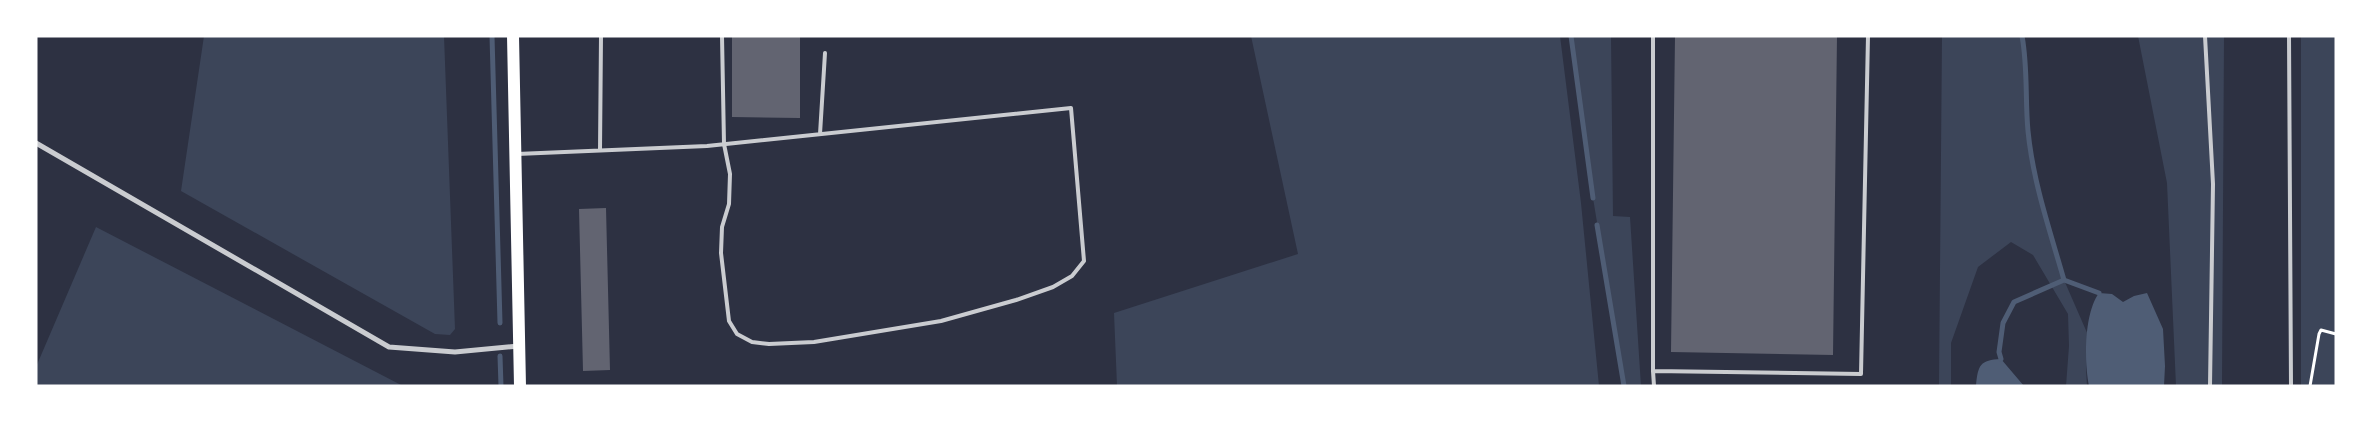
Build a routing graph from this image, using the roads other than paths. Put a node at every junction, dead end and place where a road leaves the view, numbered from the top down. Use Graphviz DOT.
graph roads {
  1 [pos="513,36"];
  2 [pos="601,36"];
  3 [pos="722,36"];
  4 [pos="1653,36"];
  5 [pos="1868,36"];
  6 [pos="2204,36"];
  7 [pos="2289,36"];
  8 [pos="825,53"];
  9 [pos="820,134"];
  10 [pos="36,142"];
  11 [pos="724,144"];
  12 [pos="600,150"];
  13 [pos="515,154"];
  14 [pos="519,346"];
  15 [pos="1653,371"];
  16 [pos="520,386"];
  17 [pos="1654,386"];
  18 [pos="2210,386"];
  19 [pos="2291,386"];
  1 -- 13 [label="main road"];
  2 -- 12 [label="lane"];
  3 -- 11 [label="lane"];
  4 -- 15 [label="lane"];
  5 -- 15 [label="lane"];
  6 -- 18 [label="lane"];
  7 -- 19 [label="lane"];
  8 -- 9 [label="lane"];
  9 -- 11 [label="lane"];
  9 -- 11 [label="lane"];
  10 -- 14 [label="street"];
  11 -- 12 [label="lane"];
  12 -- 13 [label="lane"];
  13 -- 14 [label="main road"];
  14 -- 16 [label="main road"];
  15 -- 17 [label="lane"];
}
